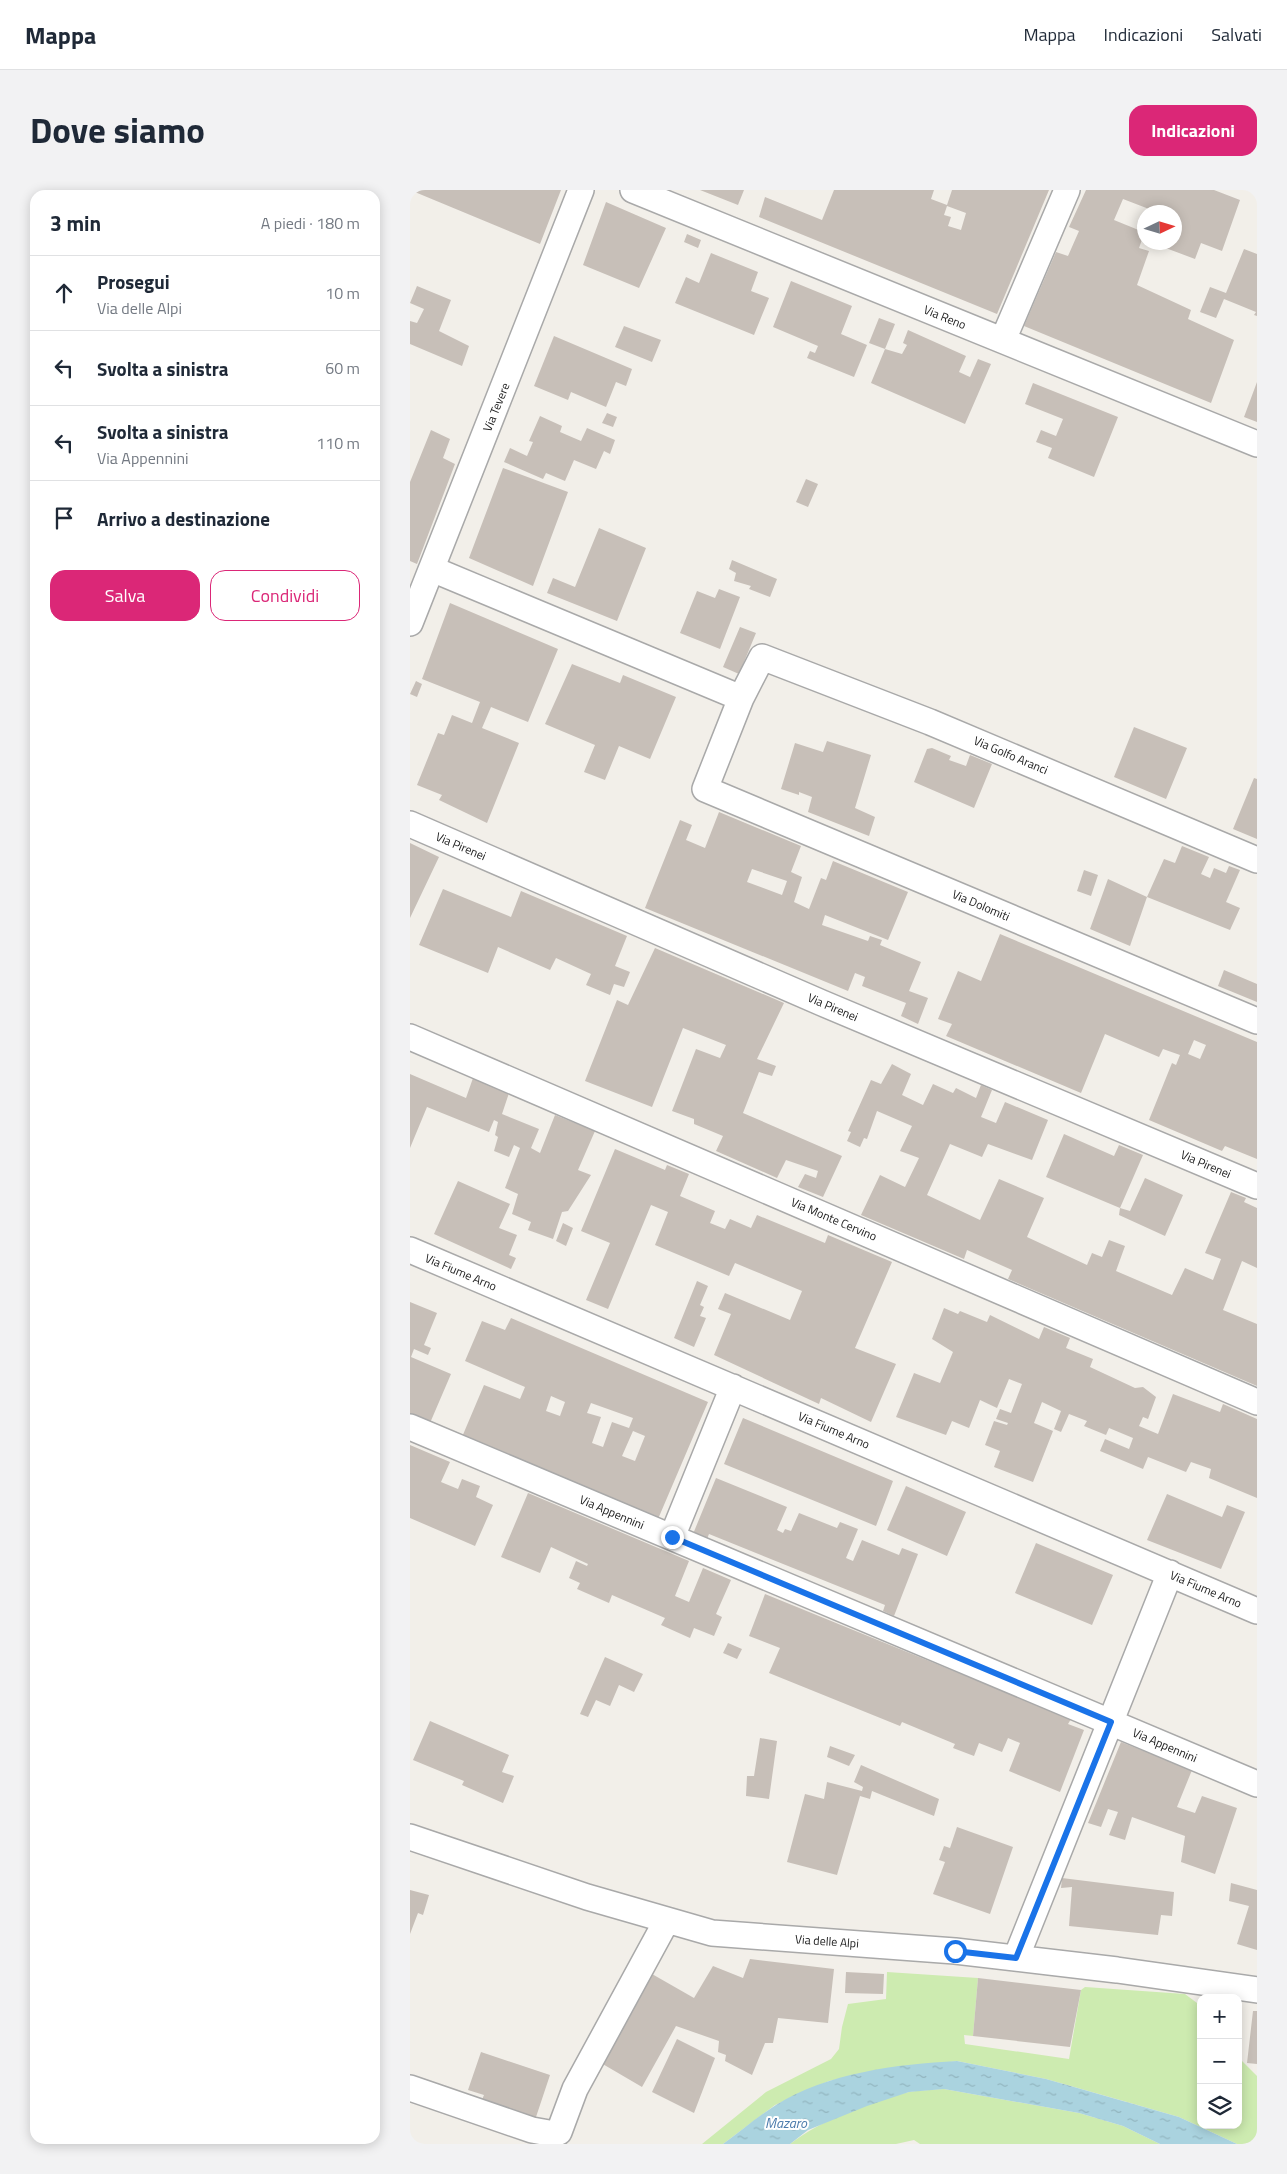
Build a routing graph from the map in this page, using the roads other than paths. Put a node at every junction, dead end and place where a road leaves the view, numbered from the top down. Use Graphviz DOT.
graph roads {
  1 [pos="581,190"];
  2 [pos="633,190"];
  3 [pos="1067,190"];
  4 [pos="1003,340"];
  5 [pos="1257,444"];
  6 [pos="422,578"];
  7 [pos="410,623"];
  8 [pos="741,698"];
  9 [pos="410,824"];
  10 [pos="1257,860"];
  11 [pos="1257,1021"];
  12 [pos="410,1037"];
  13 [pos="1257,1186"];
  14 [pos="410,1250"];
  15 [pos="733,1388"];
  16 [pos="1257,1402"];
  17 [pos="410,1427"];
  18 [pos="672,1537"];
  19 [pos="1170,1573"];
  20 [pos="1257,1611"];
  21 [pos="1111,1722"];
  22 [pos="1257,1784"];
  23 [pos="410,1837"];
  24 [pos="667,1920"];
  25 [pos="1016,1958"];
  26 [pos="1257,1990"];
  27 [pos="410,2088"];
  1 -- 6 [label="street, Via Tevere"];
  2 -- 4 [label="street, Via Reno"];
  3 -- 4 [label="street"];
  4 -- 5 [label="street, Via Reno"];
  6 -- 7 [label="street, Via Tevere"];
  6 -- 8 [label="street"];
  8 -- 10 [label="street, Via Golfo Aranci"];
  8 -- 11 [label="street, Via Dolomiti"];
  9 -- 13 [label="street, Via Pirenei"];
  12 -- 16 [label="street, Via Monte Cervino"];
  14 -- 15 [label="street, Via Fiume Arno"];
  15 -- 18 [label="street"];
  15 -- 19 [label="street, Via Fiume Arno"];
  17 -- 18 [label="street, Via Appennini"];
  18 -- 21 [label="street, Via Appennini"];
  19 -- 20 [label="street, Via Fiume Arno"];
  19 -- 21 [label="street"];
  21 -- 22 [label="street, Via Appennini"];
  21 -- 25 [label="street"];
  23 -- 24 [label="street, Via delle Alpi"];
  24 -- 25 [label="street, Via delle Alpi"];
  24 -- 27 [label="street"];
  25 -- 26 [label="street, Via delle Alpi"];
}
